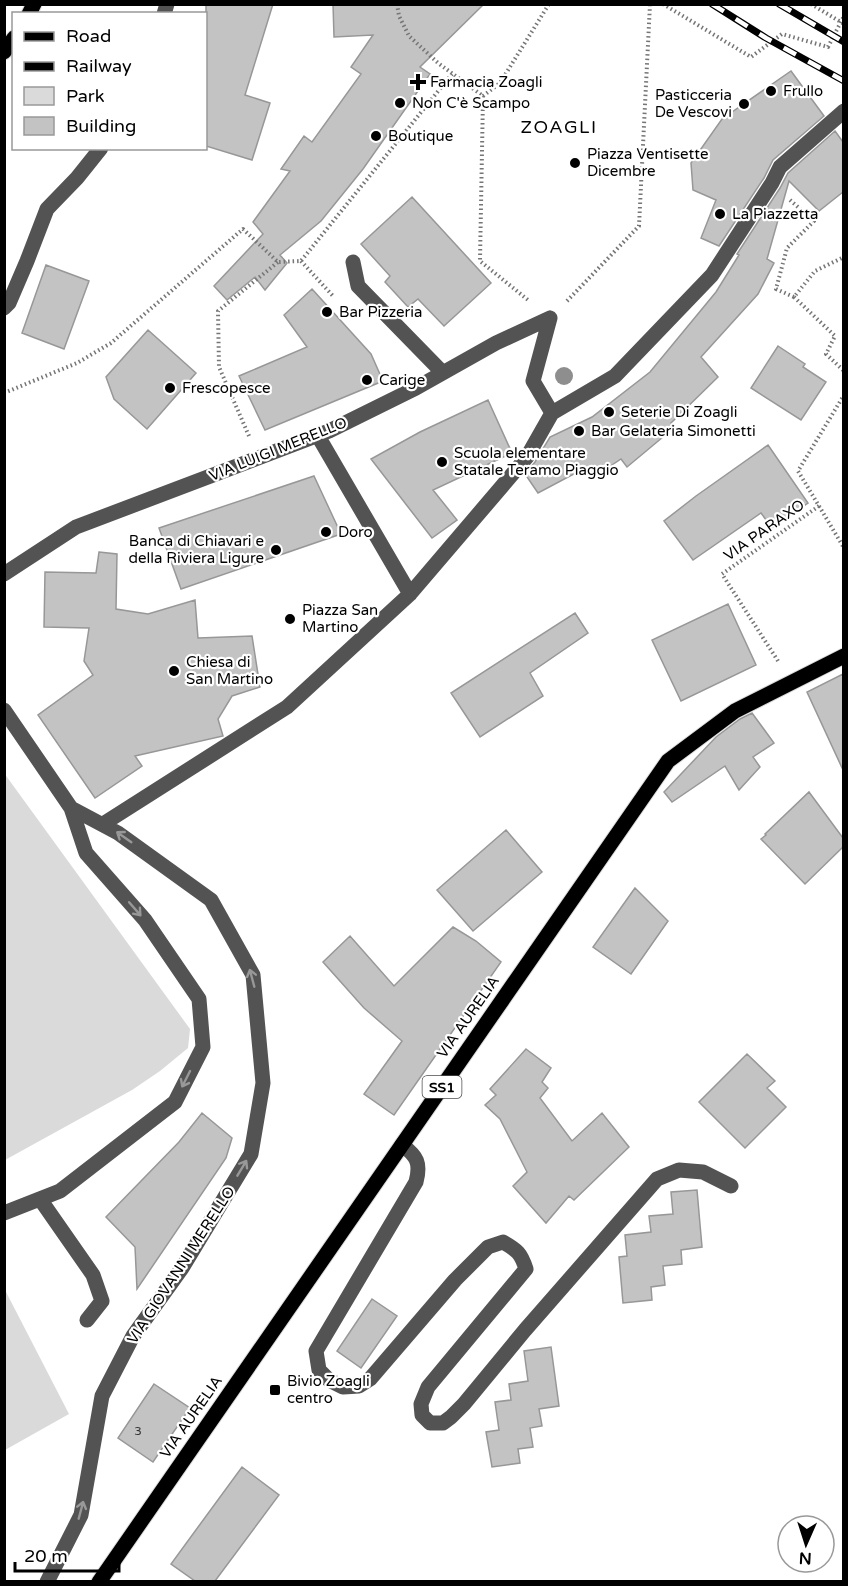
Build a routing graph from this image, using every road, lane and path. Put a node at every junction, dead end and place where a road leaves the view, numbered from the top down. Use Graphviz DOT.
graph roads {
  1 [pos="397,4"];
  2 [pos="549,4"];
  3 [pos="650,4"];
  4 [pos="663,4"];
  5 [pos="811,4"];
  6 [pos="843,16"];
  7 [pos="843,24"];
  8 [pos="452,74"];
  9 [pos="483,96"];
  10 [pos="843,111"];
  11 [pos="99,150"];
  12 [pos="814,221"];
  13 [pos="843,257"];
  14 [pos="278,262"];
  15 [pos="353,262"];
  16 [pos="794,297"];
  17 [pos="4,308"];
  18 [pos="550,318"];
  19 [pos="843,371"];
  20 [pos="443,373"];
  21 [pos="4,393"];
  22 [pos="843,395"];
  23 [pos="552,413"];
  24 [pos="318,436"];
  25 [pos="259,458"];
  26 [pos="819,506"];
  27 [pos="843,548"];
  28 [pos="4,574"];
  29 [pos="410,594"];
  30 [pos="843,656"];
  31 [pos="791,682"];
  32 [pos="4,710"];
  33 [pos="71,808"];
  34 [pos="103,825"];
  35 [pos="402,1145"];
  36 [pos="731,1186"];
  37 [pos="40,1199"];
  38 [pos="4,1213"];
  39 [pos="87,1320"];
  40 [pos="47,1581"];
  41 [pos="99,1581"];
  1 -- 8 [label="path"];
  2 -- 9 [label="path"];
  3 -- 18 [label="path"];
  4 -- 6 [label="path"];
  5 -- 7 [label="path, bridge"];
  8 -- 9 [label="path"];
  8 -- 14 [label="path"];
  9 -- 18 [label="path"];
  10 -- 23 [label="street"];
  11 -- 17 [label="street"];
  12 -- 16 [label="path"];
  13 -- 16 [label="path"];
  14 -- 21 [label="path"];
  14 -- 25 [label="path"];
  15 -- 20 [label="street"];
  16 -- 19 [label="path"];
  18 -- 20 [label="street, VIA LUIGI MERELLO"];
  18 -- 23 [label="street"];
  20 -- 24 [label="street, VIA LUIGI MERELLO"];
  22 -- 26 [label="path, VIA PARAXO"];
  23 -- 29 [label="street"];
  24 -- 25 [label="street, VIA LUIGI MERELLO"];
  24 -- 29 [label="street"];
  25 -- 28 [label="street, VIA LUIGI MERELLO"];
  26 -- 27 [label="path"];
  26 -- 31 [label="path, VIA PARAXO"];
  29 -- 34 [label="street"];
  30 -- 31 [label="main road, VIA AURELIA / SS1"];
  31 -- 35 [label="main road, VIA AURELIA / SS1"];
  32 -- 33 [label="street"];
  33 -- 34 [label="street, VIA GIOVANNI MERELLO"];
  33 -- 37 [label="street, one-way"];
  40 -- 34 [label="street, VIA GIOVANNI MERELLO, one-way"];
  35 -- 36 [label="street"];
  35 -- 41 [label="main road, VIA AURELIA / SS1"];
  37 -- 38 [label="street"];
  37 -- 39 [label="street"];
}
